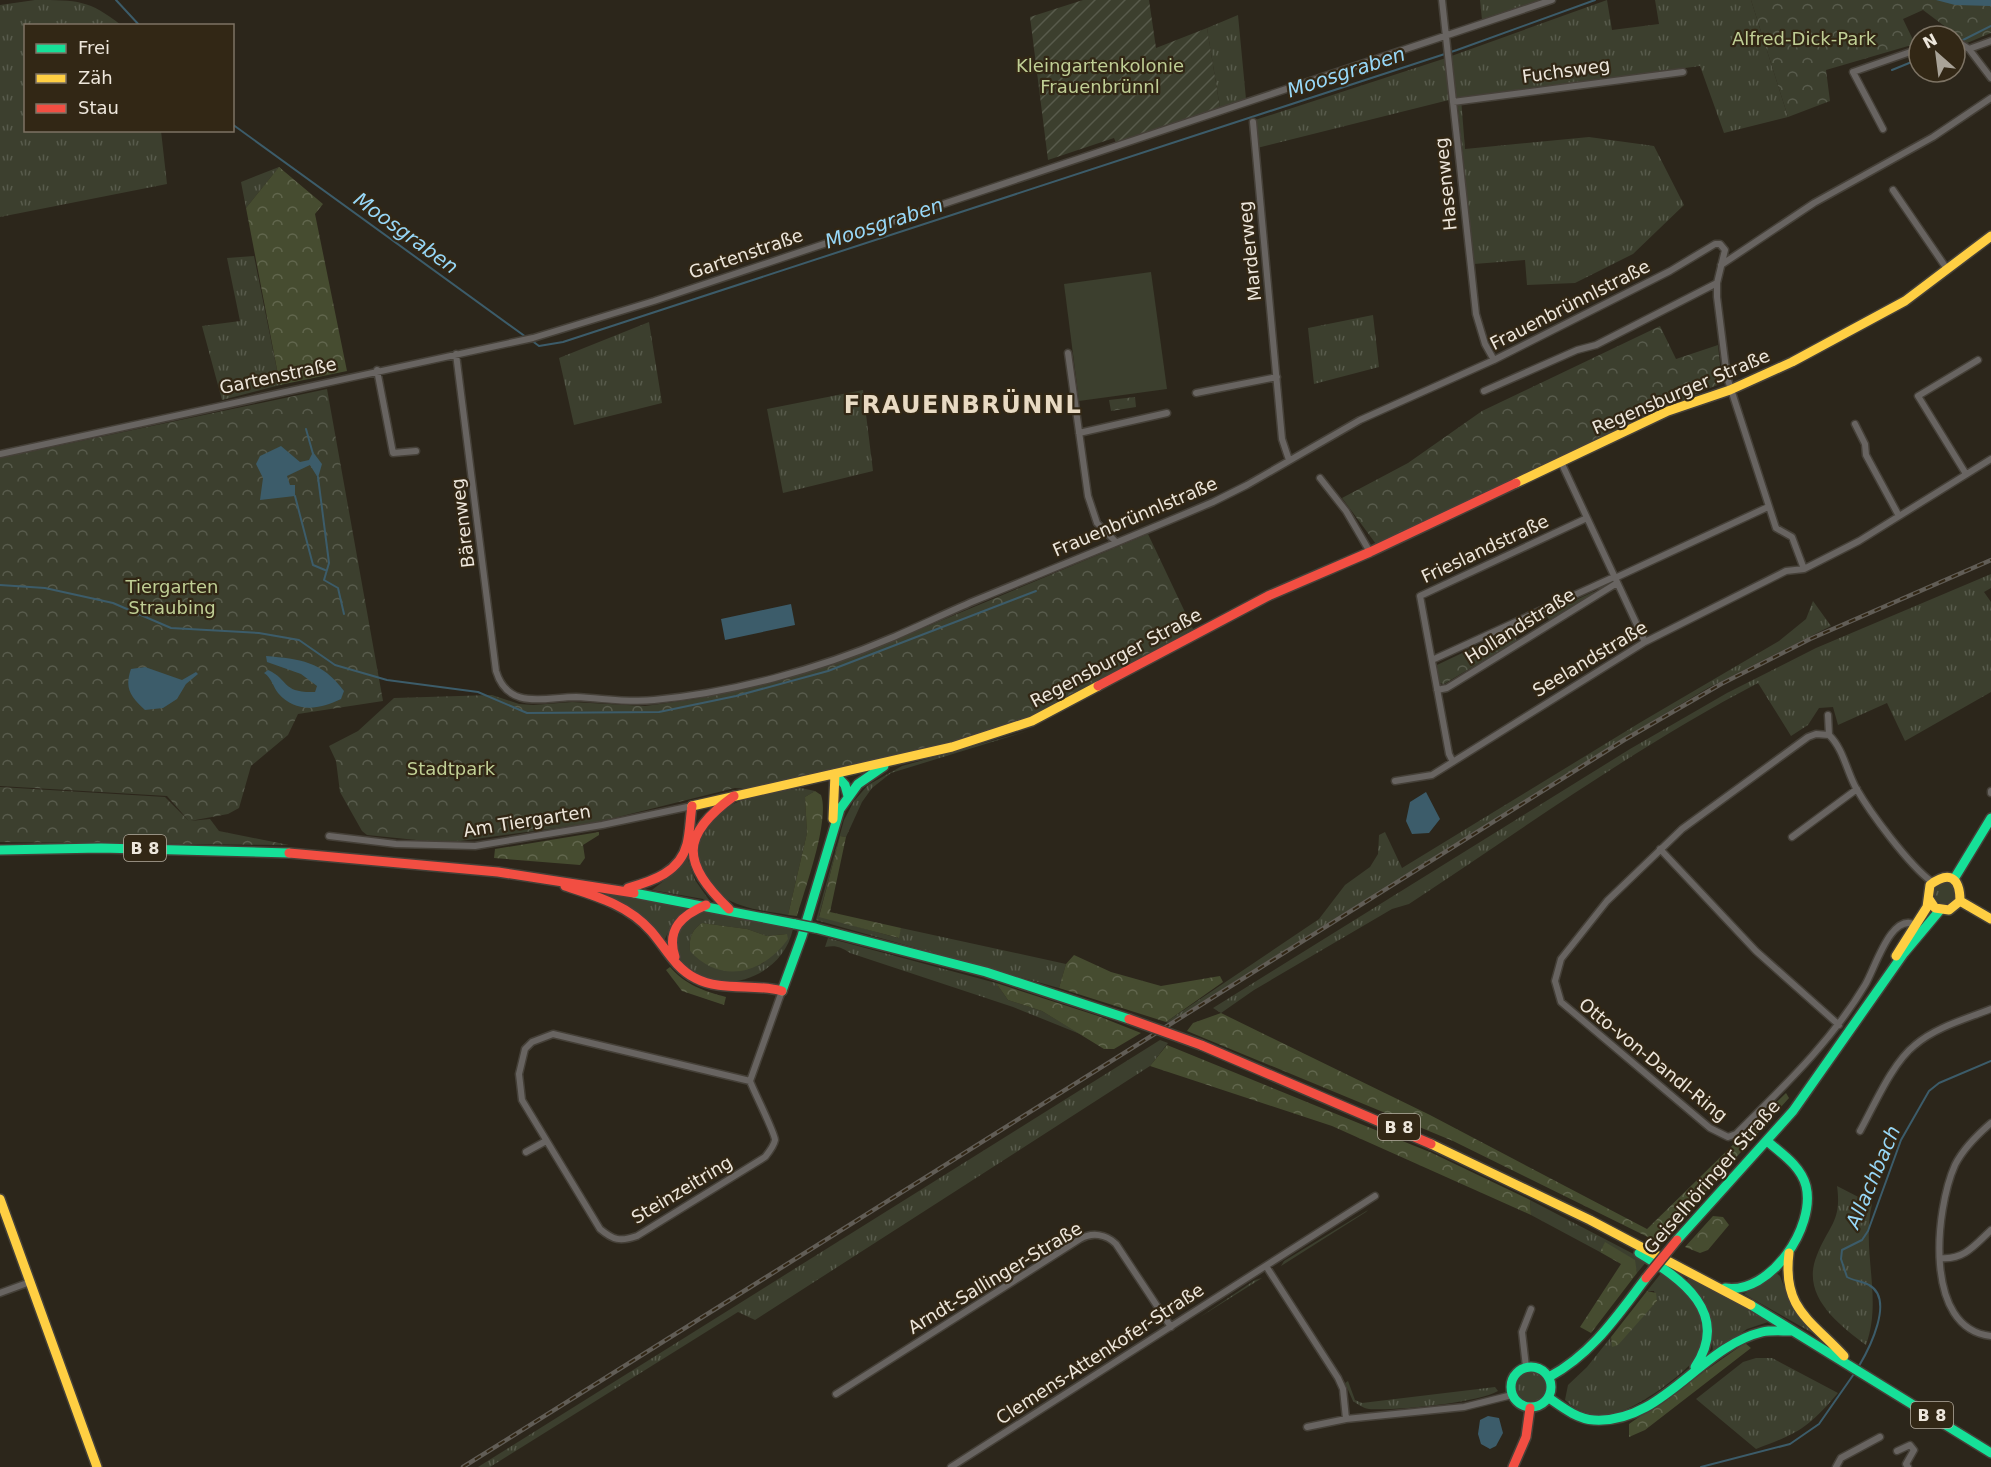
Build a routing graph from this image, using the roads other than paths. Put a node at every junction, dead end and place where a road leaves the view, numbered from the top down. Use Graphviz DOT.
graph roads {
  1 [pos="1442,0"];
  2 [pos="1552,0"];
  3 [pos="1445,36"];
  4 [pos="1991,41"];
  5 [pos="1969,49"];
  6 [pos="1907,53"];
  7 [pos="1683,72"];
  8 [pos="1991,78"];
  9 [pos="1991,98"];
  10 [pos="1453,102"];
  11 [pos="1252,122"];
  12 [pos="1883,129"];
  13 [pos="1893,190"];
  14 [pos="1991,236"];
  15 [pos="1721,266"];
  16 [pos="1947,269"];
  17 [pos="1717,283"];
  18 [pos="1068,353"];
  19 [pos="456,354"];
  20 [pos="1494,360"];
  21 [pos="1978,360"];
  22 [pos="377,370"];
  23 [pos="1277,376"];
  24 [pos="1730,390"];
  25 [pos="1484,391"];
  26 [pos="1196,393"];
  27 [pos="1167,413"];
  28 [pos="1855,424"];
  29 [pos="1079,433"];
  30 [pos="416,451"];
  31 [pos="0,454"];
  32 [pos="1991,459"];
  33 [pos="1289,460"];
  34 [pos="1561,462"];
  35 [pos="1966,474"];
  36 [pos="1320,478"];
  37 [pos="1768,507"];
  38 [pos="1899,516"];
  39 [pos="1587,518"];
  40 [pos="1116,542"];
  41 [pos="1370,552"];
  42 [pos="1804,569"];
  43 [pos="1615,579"];
  44 [pos="1645,642"];
  45 [pos="1432,660"];
  46 [pos="504,687"];
  47 [pos="1437,690"];
  48 [pos="1828,715"];
  49 [pos="1829,735"];
  50 [pos="894,761"];
  51 [pos="1453,762"];
  52 [pos="835,774"];
  53 [pos="1395,781"];
  54 [pos="1857,789"];
  55 [pos="734,796"];
  56 [pos="848,796"];
  57 [pos="692,806"];
  58 [pos="1991,818"];
  59 [pos="703,822"];
  60 [pos="833,826"];
  61 [pos="329,836"];
  62 [pos="1792,837"];
  63 [pos="1659,849"];
  64 [pos="0,850"];
  65 [pos="533,876"];
  66 [pos="1954,879"];
  67 [pos="1932,882"];
  68 [pos="622,889"];
  69 [pos="1929,899"];
  70 [pos="1960,901"];
  71 [pos="706,905"];
  72 [pos="729,909"];
  73 [pos="1940,910"];
  74 [pos="1991,920"];
  75 [pos="1916,925"];
  76 [pos="680,965"];
  77 [pos="1882,982"];
  78 [pos="782,991"];
  79 [pos="1991,1009"];
  80 [pos="1839,1025"];
  81 [pos="750,1081"];
  82 [pos="1991,1123"];
  83 [pos="1860,1131"];
  84 [pos="546,1141"];
  85 [pos="1767,1141"];
  86 [pos="526,1152"];
  87 [pos="1375,1196"];
  88 [pos="0,1198"];
  89 [pos="1592,1222"];
  90 [pos="1991,1230"];
  91 [pos="1789,1249"];
  92 [pos="1941,1258"];
  93 [pos="1266,1266"];
  94 [pos="30,1282"];
  95 [pos="1718,1287"];
  96 [pos="0,1293"];
  97 [pos="1532,1309"];
  98 [pos="1171,1327"];
  99 [pos="1797,1332"];
  100 [pos="1991,1336"];
  101 [pos="1850,1363"];
  102 [pos="1526,1367"];
  103 [pos="1549,1377"];
  104 [pos="1685,1378"];
  105 [pos="836,1394"];
  106 [pos="1512,1395"];
  107 [pos="1549,1398"];
  108 [pos="1530,1408"];
  109 [pos="1346,1419"];
  110 [pos="1307,1427"];
  111 [pos="1880,1437"];
  112 [pos="1898,1451"];
  113 [pos="1991,1453"];
  114 [pos="97,1467"];
  115 [pos="951,1467"];
  116 [pos="1513,1467"];
  117 [pos="1836,1467"];
  118 [pos="1908,1467"];
  1 -- 3 [label="street, Hasenweg"];
  2 -- 3 [label="street, Gartenstraße"];
  3 -- 10 [label="street, Hasenweg"];
  3 -- 19 [label="street, Gartenstraße"];
  4 -- 5 [label="street"];
  5 -- 8 [label="street"];
  6 -- 12 [label="street"];
  7 -- 10 [label="street, Fuchsweg"];
  9 -- 15 [label="street"];
  10 -- 20 [label="street, Hasenweg"];
  11 -- 23 [label="street, Marderweg"];
  13 -- 16 [label="street"];
  14 -- 16 [label="main road, Regensburger Straße"];
  15 -- 17 [label="street, Frauenbrünnlstraße"];
  15 -- 20 [label="street, Frauenbrünnlstraße"];
  16 -- 24 [label="main road, Regensburger Straße"];
  17 -- 24 [label="street, Frauenbrünnlstraße"];
  17 -- 25 [label="street"];
  18 -- 29 [label="street"];
  19 -- 22 [label="street, Gartenstraße"];
  19 -- 46 [label="street, Bärenweg"];
  20 -- 33 [label="street, Frauenbrünnlstraße"];
  21 -- 35 [label="street"];
  22 -- 30 [label="street"];
  22 -- 31 [label="street, Gartenstraße"];
  23 -- 26 [label="street"];
  23 -- 33 [label="street, Marderweg"];
  24 -- 34 [label="main road, Regensburger Straße"];
  24 -- 37 [label="street, Frauenbrünnlstraße"];
  27 -- 29 [label="street"];
  28 -- 38 [label="street"];
  29 -- 40 [label="street"];
  32 -- 35 [label="street, Seelandstraße"];
  33 -- 40 [label="street, Frauenbrünnlstraße"];
  34 -- 39 [label="street"];
  34 -- 41 [label="main road, Regensburger Straße"];
  35 -- 38 [label="street, Seelandstraße"];
  36 -- 41 [label="street"];
  37 -- 42 [label="street, Frauenbrünnlstraße"];
  37 -- 43 [label="street, Hollandstraße"];
  38 -- 42 [label="street, Seelandstraße"];
  39 -- 43 [label="street"];
  39 -- 45 [label="street, Frieslandstraße"];
  40 -- 46 [label="street, Frauenbrünnlstraße"];
  41 -- 50 [label="main road, Regensburger Straße"];
  42 -- 44 [label="street, Seelandstraße"];
  43 -- 44 [label="street"];
  43 -- 45 [label="street, Hollandstraße"];
  43 -- 47 [label="street, Hollandstraße"];
  44 -- 51 [label="street, Seelandstraße"];
  45 -- 47 [label="street, Frieslandstraße"];
  47 -- 51 [label="street, Frieslandstraße"];
  48 -- 49 [label="street"];
  49 -- 54 [label="street"];
  49 -- 63 [label="street, Otto-von-Dandl-Ring"];
  50 -- 52 [label="main road, Regensburger Straße"];
  50 -- 56 [label="main road"];
  51 -- 53 [label="street, Seelandstraße"];
  52 -- 55 [label="main road, Regensburger Straße"];
  52 -- 56 [label="main road"];
  52 -- 60 [label="main road"];
  54 -- 62 [label="street"];
  54 -- 67 [label="street"];
  55 -- 57 [label="main road, Regensburger Straße"];
  55 -- 59 [label="main road"];
  56 -- 60 [label="main road"];
  57 -- 59 [label="main road"];
  57 -- 61 [label="street, Am Tiergarten"];
  57 -- 68 [label="main road"];
  58 -- 66 [label="main road"];
  59 -- 72 [label="main road"];
  60 -- 78 [label="main road"];
  63 -- 80 [label="street"];
  63 -- 80 [label="street, Otto-von-Dandl-Ring"];
  64 -- 65 [label="main road, B 8"];
  65 -- 68 [label="main road, B 8"];
  65 -- 76 [label="main road"];
  66 -- 67 [label="main road"];
  66 -- 70 [label="main road"];
  67 -- 69 [label="main road"];
  68 -- 71 [label="main road, B 8"];
  69 -- 73 [label="main road"];
  69 -- 75 [label="main road, Geiselhöringer Straße"];
  70 -- 73 [label="main road"];
  70 -- 74 [label="main road"];
  71 -- 72 [label="main road, B 8"];
  71 -- 76 [label="main road"];
  72 -- 89 [label="main road, B 8, bridge"];
  73 -- 77 [label="main road, Geiselhöringer Straße"];
  75 -- 77 [label="main road, Geiselhöringer Straße"];
  75 -- 80 [label="street, Otto-von-Dandl-Ring"];
  76 -- 78 [label="main road"];
  77 -- 85 [label="main road, Geiselhöringer Straße"];
  78 -- 81 [label="street"];
  79 -- 83 [label="street"];
  81 -- 84 [label="street, Steinzeitring"];
  81 -- 84 [label="street, Steinzeitring"];
  82 -- 92 [label="street"];
  84 -- 86 [label="street"];
  85 -- 91 [label="main road"];
  85 -- 103 [label="main road, Geiselhöringer Straße, bridge"];
  87 -- 93 [label="street, Clemens-Attenkofer-Straße"];
  88 -- 94 [label="main road"];
  89 -- 95 [label="main road, B 8"];
  89 -- 104 [label="main road"];
  90 -- 92 [label="street"];
  91 -- 95 [label="main road"];
  91 -- 101 [label="main road"];
  92 -- 100 [label="street"];
  93 -- 98 [label="street, Clemens-Attenkofer-Straße"];
  93 -- 109 [label="street"];
  94 -- 96 [label="street"];
  94 -- 114 [label="main road"];
  95 -- 99 [label="main road, B 8"];
  97 -- 102 [label="street"];
  98 -- 105 [label="street, Arndt-Sallinger-Straße"];
  98 -- 115 [label="street, Clemens-Attenkofer-Straße"];
  99 -- 101 [label="main road, B 8"];
  99 -- 104 [label="main road"];
  101 -- 113 [label="main road, B 8"];
  102 -- 103 [label="main road"];
  102 -- 106 [label="main road"];
  103 -- 107 [label="main road"];
  104 -- 107 [label="main road"];
  106 -- 108 [label="main road"];
  106 -- 109 [label="street"];
  107 -- 108 [label="main road"];
  108 -- 116 [label="main road"];
  109 -- 110 [label="street"];
  111 -- 117 [label="street"];
  112 -- 118 [label="street"];
}
